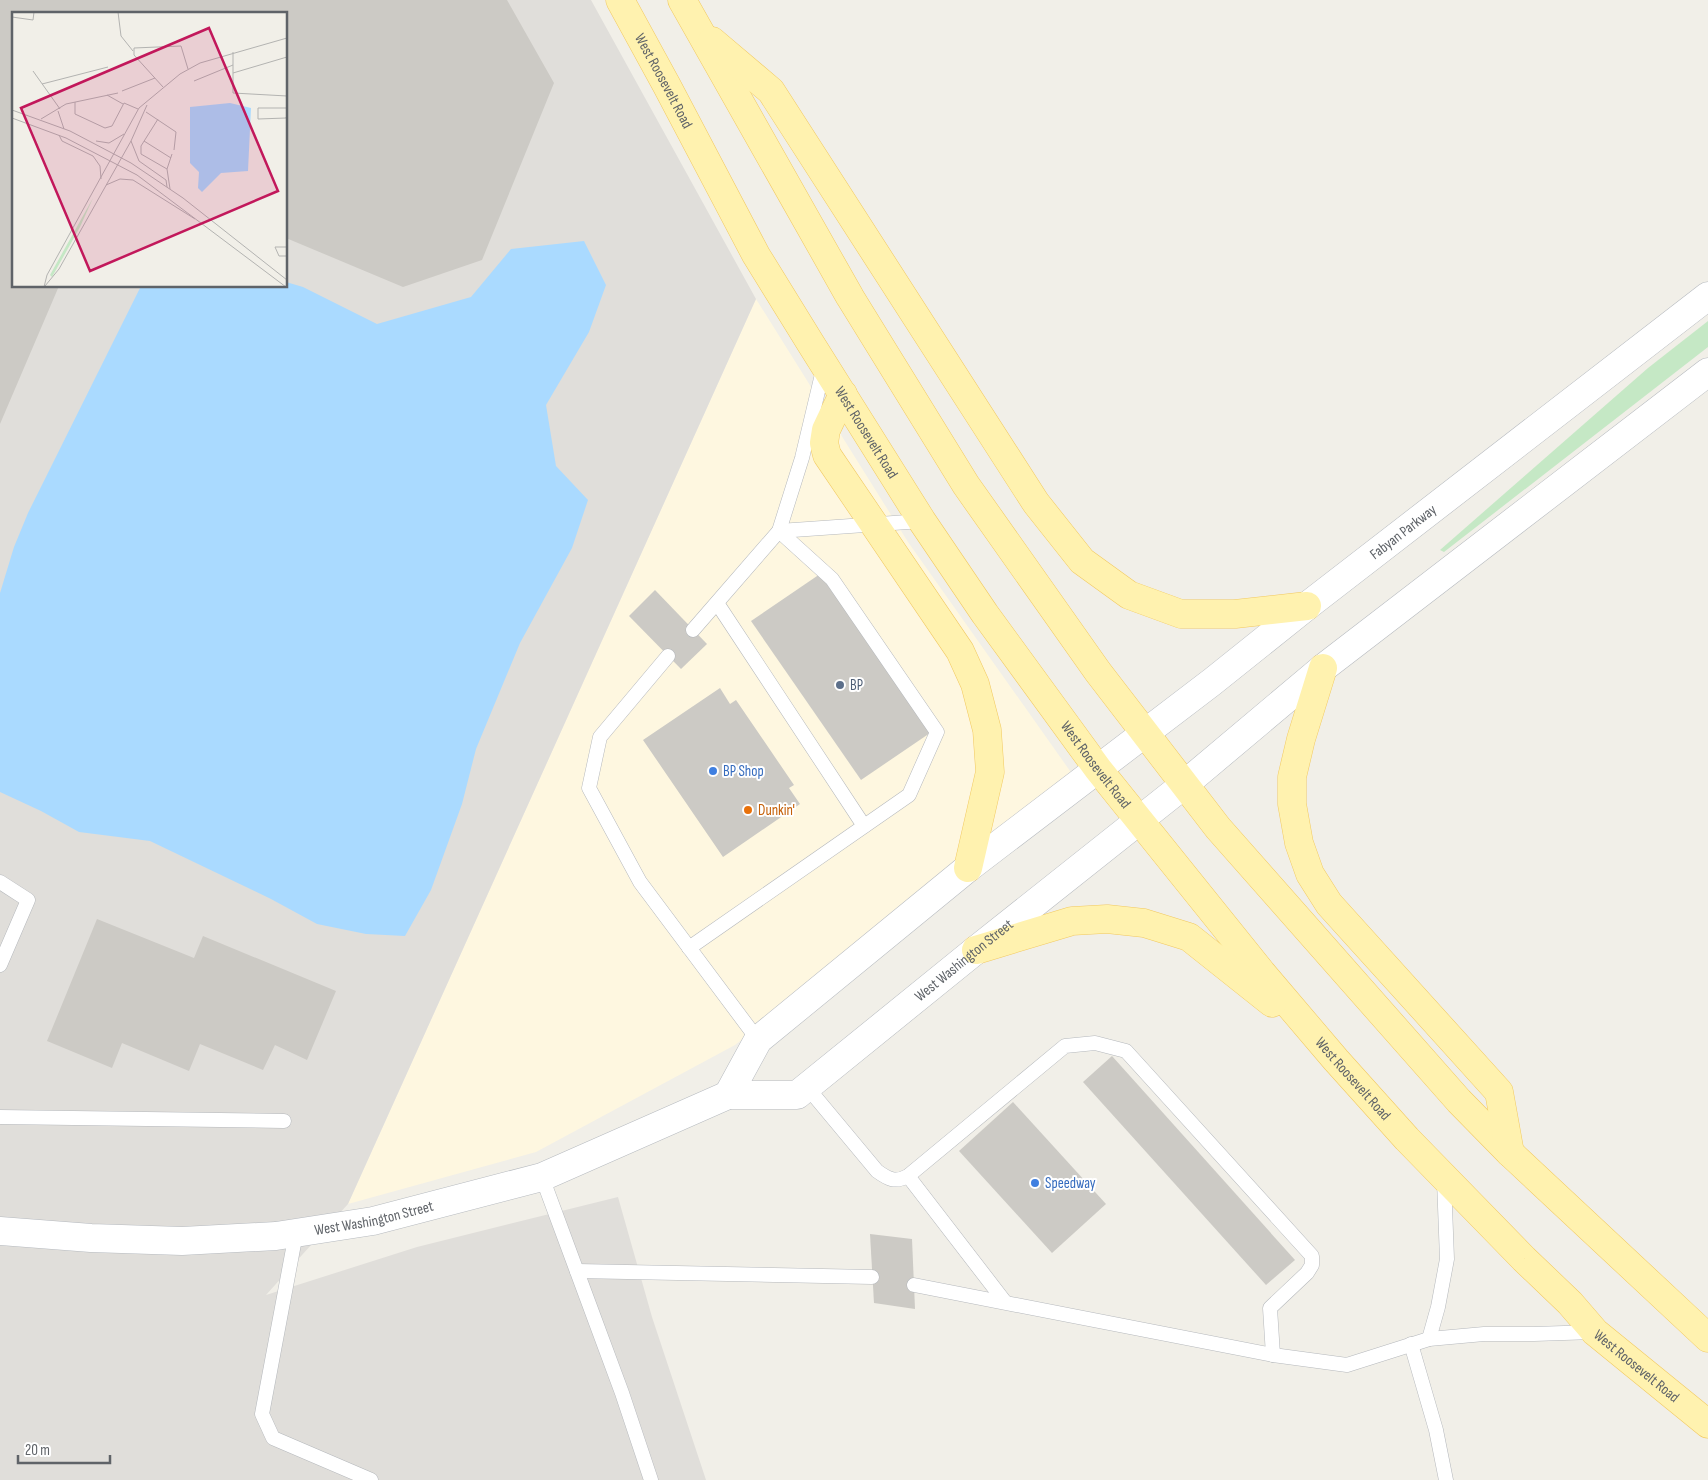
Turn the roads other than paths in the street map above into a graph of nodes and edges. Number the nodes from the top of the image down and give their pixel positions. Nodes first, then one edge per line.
1 (620, 0) edge
2 (682, 0) edge
3 (699, 30) junction
4 (1708, 296) edge
5 (824, 366) junction
6 (1708, 372) edge
7 (843, 394) junction
8 (922, 521) junction
9 (873, 524) junction
10 (779, 531) junction
11 (717, 603) junction
12 (1307, 606) junction
13 (693, 630) dead end
14 (668, 656) dead end
15 (1323, 668) junction
16 (1146, 732) junction
17 (1098, 769) junction
18 (1185, 784) junction
19 (1138, 821) junction
20 (864, 826) junction
21 (968, 868) junction
22 (0, 882) edge
23 (689, 948) junction
24 (976, 950) junction
25 (0, 965) edge
26 (1317, 1038) junction
27 (758, 1040) junction
28 (807, 1087) junction
29 (728, 1095) junction
30 (0, 1117) edge
31 (284, 1121) dead end
32 (1510, 1153) junction
33 (908, 1176) junction
34 (542, 1177) junction
35 (1444, 1177) junction
36 (0, 1231) edge
37 (296, 1233) junction
38 (577, 1271) junction
39 (872, 1277) dead end
40 (914, 1285) dead end
41 (1005, 1302) junction
42 (1595, 1332) junction
43 (1708, 1338) edge
44 (1429, 1339) junction
45 (1411, 1344) junction
46 (1274, 1355) junction
47 (1708, 1424) edge
48 (370, 1480) edge
49 (651, 1480) edge
50 (1446, 1480) edge

1 - 5 main road, West Roosevelt Road
2 - 3 main road
3 - 12 main road
3 - 16 main road
4 - 12 main road, Fabyan Parkway
5 - 7 main road, West Roosevelt Road
5 - 10 lane
6 - 15 main road
7 - 8 main road, West Roosevelt Road
7 - 9 main road
8 - 9 lane
8 - 17 main road, West Roosevelt Road
9 - 10 lane
9 - 21 main road
10 - 11 lane
10 - 20 lane
11 - 13 lane
11 - 20 lane
12 - 16 main road, Fabyan Parkway
14 - 23 lane
15 - 18 main road
15 - 32 main road
16 - 17 main road, Fabyan Parkway
16 - 18 main road
17 - 19 main road, West Roosevelt Road
17 - 21 main road
18 - 19 main road, West Washington Street
18 - 32 main road
19 - 24 main road, West Washington Street
19 - 26 main road, West Roosevelt Road
20 - 23 lane
21 - 27 main road
22 - 25 lane
23 - 27 lane
24 - 26 main road
24 - 28 main road, West Washington Street
26 - 35 main road, West Roosevelt Road
27 - 29 main road
28 - 29 main road, West Washington Street
28 - 33 lane
29 - 34 main road, West Washington Street
30 - 31 lane
32 - 43 main road
33 - 41 lane
33 - 46 lane
34 - 37 main road, West Washington Street
34 - 38 lane
35 - 42 main road, West Roosevelt Road
35 - 44 lane
36 - 37 main road, West Washington Street
37 - 48 lane
38 - 39 lane
38 - 49 lane
40 - 41 lane
41 - 46 lane
42 - 44 lane
42 - 47 main road, West Roosevelt Road
44 - 45 lane
45 - 46 lane
45 - 50 lane

